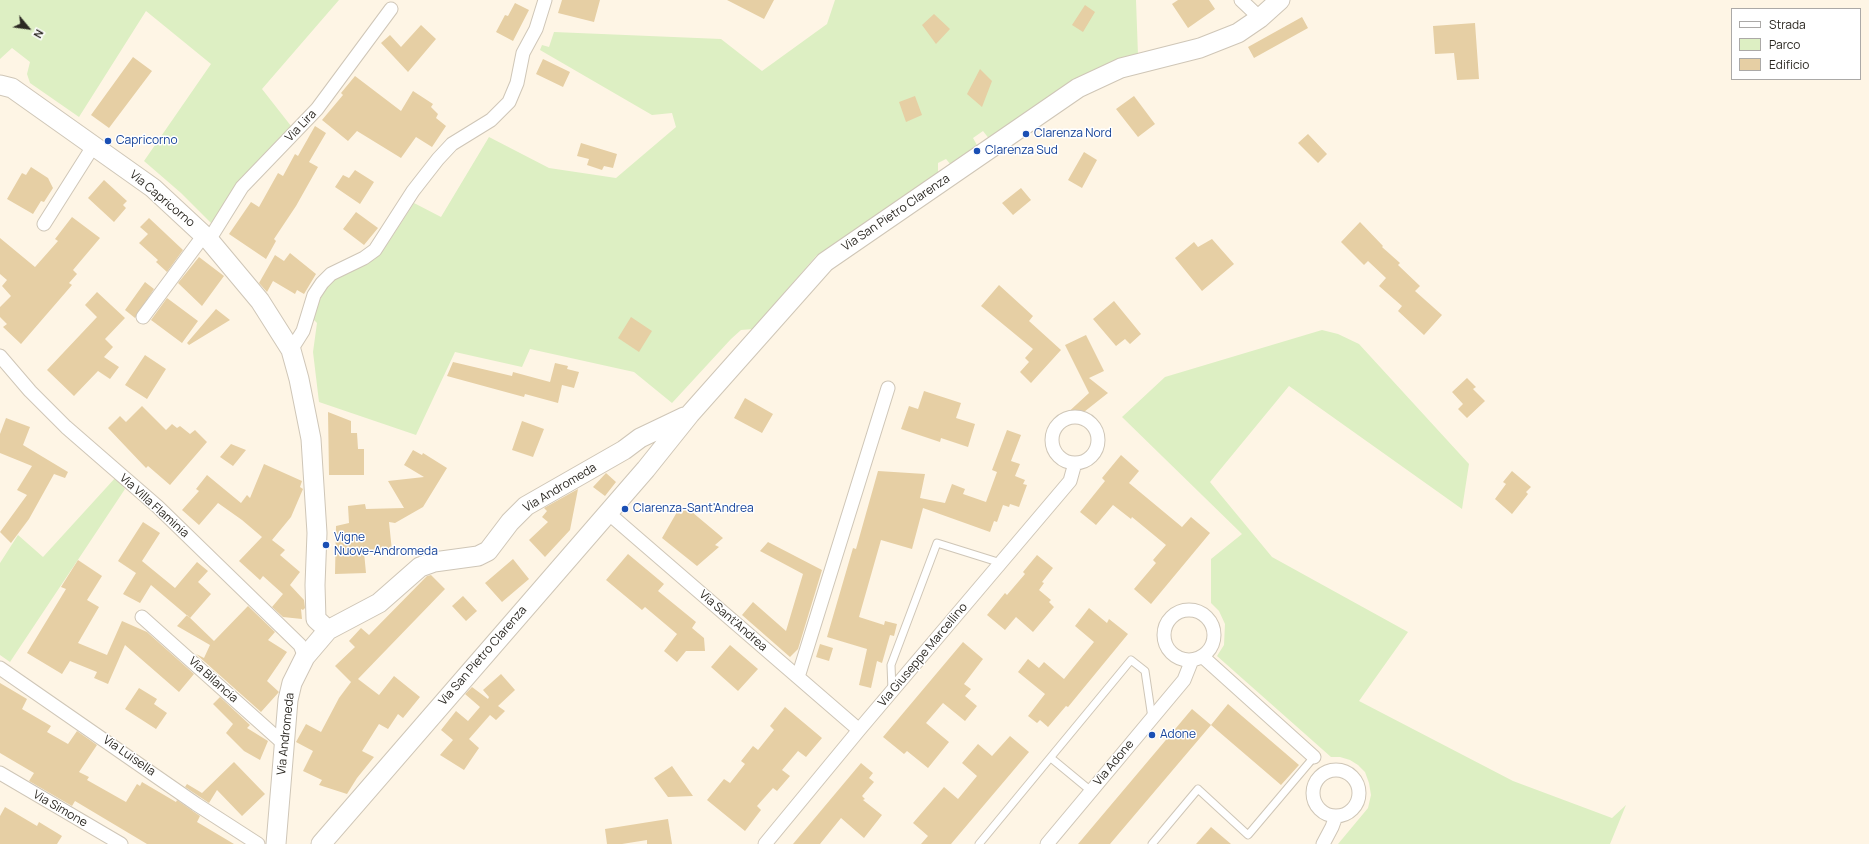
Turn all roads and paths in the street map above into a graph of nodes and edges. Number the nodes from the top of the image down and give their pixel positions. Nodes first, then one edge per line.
1 (545, 0) edge
2 (1241, 0) edge
3 (1280, 0) edge
4 (391, 9) dead end
5 (1260, 18) junction
6 (0, 84) edge
7 (94, 145) junction
8 (44, 224) dead end
9 (207, 238) junction
10 (143, 317) dead end
11 (291, 350) junction
12 (0, 356) edge
13 (888, 388) dead end
14 (690, 414) junction
15 (624, 450) junction
16 (1075, 463) dead end
17 (646, 469) junction
18 (607, 512) junction
19 (1001, 563) junction
20 (142, 617) dead end
21 (328, 630) junction
22 (305, 657) junction
23 (0, 668) edge
24 (798, 677) junction
25 (892, 691) junction
26 (1152, 719) junction
27 (859, 730) junction
28 (284, 744) junction
29 (1314, 757) joint
30 (1050, 758) junction
31 (0, 773) edge
32 (1091, 791) junction
33 (1336, 816) dead end
34 (121, 844) edge
35 (258, 844) edge
36 (276, 844) edge
37 (321, 844) edge
38 (766, 844) edge
39 (979, 844) edge
40 (1046, 844) edge
41 (1152, 844) edge
42 (1323, 844) edge

1 - 11 street
2 - 5 street
3 - 5 main road, Via San Pietro Clarenza
4 - 9 street, Via Lira
5 - 14 main road, Via San Pietro Clarenza
6 - 7 main road, Via Capricorno
7 - 8 street
7 - 9 main road, Via Capricorno
9 - 10 street, Via Lira
9 - 11 main road, Via Capricorno
11 - 21 main road, Via Capricorno
12 - 22 street, Via Villa Flaminia
13 - 24 street
14 - 15 main road, Via Andromeda
14 - 17 main road, Via San Pietro Clarenza
15 - 17 main road
15 - 21 main road, Via Andromeda
16 - 19 street, Via Giuseppe Marcellino
17 - 18 main road, Via San Pietro Clarenza
18 - 24 street, Via Sant'Andrea
18 - 37 main road, Via San Pietro Clarenza
19 - 25 street, Via Giuseppe Marcellino
19 - 25 lane
20 - 28 street, Via Bilancia
21 - 22 main road, Via Andromeda
22 - 28 main road, Via Andromeda
23 - 35 street, Via Luisella
24 - 27 street, Via Sant'Andrea
25 - 27 street, Via Giuseppe Marcellino
26 - 29 street, Via Adone
26 - 30 lane
26 - 32 street, Via Adone
27 - 38 street, Via Giuseppe Marcellino
28 - 36 main road, Via Andromeda
29 - 41 lane
30 - 32 lane
30 - 39 lane
31 - 34 street, Via Simone
32 - 40 street, Via Adone
33 - 42 street

